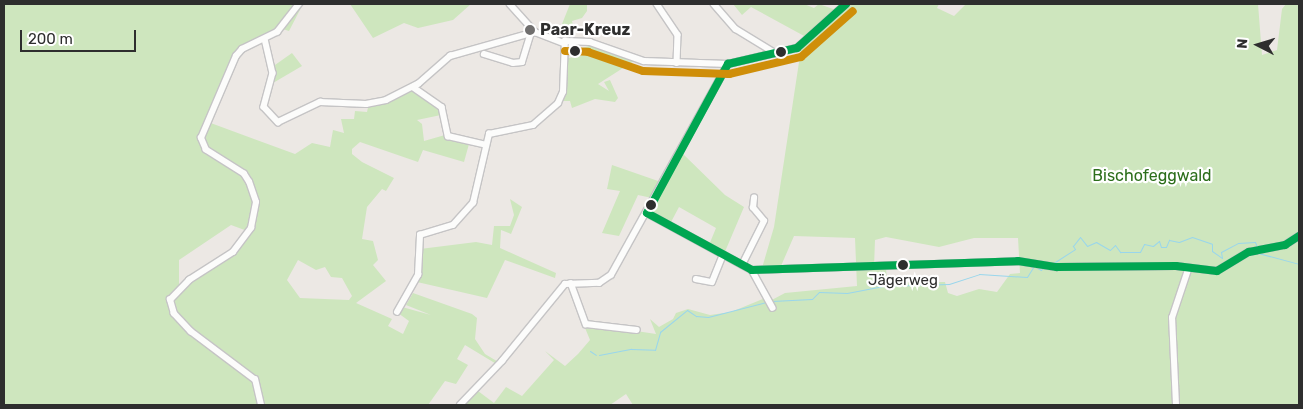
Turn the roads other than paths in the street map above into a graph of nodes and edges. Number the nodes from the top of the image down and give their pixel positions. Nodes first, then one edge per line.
1 (299, 4) edge
2 (510, 4) edge
3 (657, 4) edge
4 (714, 4) edge
5 (846, 4) edge
6 (533, 33) junction
7 (265, 39) junction
8 (564, 42) junction
9 (572, 42) junction
10 (564, 50) junction
11 (484, 54) dead end
12 (777, 54) junction
13 (677, 63) junction
14 (728, 64) junction
15 (413, 87) junction
16 (486, 144) junction
17 (754, 198) dead end
18 (646, 213) junction
19 (1299, 236) edge
20 (723, 255) junction
21 (742, 265) junction
22 (752, 270) junction
23 (1188, 270) junction
24 (696, 279) dead end
25 (571, 283) junction
26 (771, 304) dead end
27 (397, 312) dead end
28 (637, 330) dead end
29 (261, 405) edge
30 (460, 405) edge
31 (1176, 405) edge

1 - 7 street
2 - 6 street
3 - 13 street
4 - 12 street
5 - 12 street
6 - 8 street
6 - 11 street
6 - 15 street
7 - 15 street
7 - 29 street
8 - 9 street
8 - 10 street
9 - 10 street
9 - 13 street
10 - 16 street
12 - 14 street
13 - 14 street
14 - 18 street
15 - 16 street
16 - 27 street
17 - 21 street
18 - 20 street
18 - 25 street
19 - 23 street
20 - 21 street
20 - 24 street
21 - 22 street
22 - 23 street
22 - 26 street
23 - 31 street
25 - 28 street
25 - 30 street

